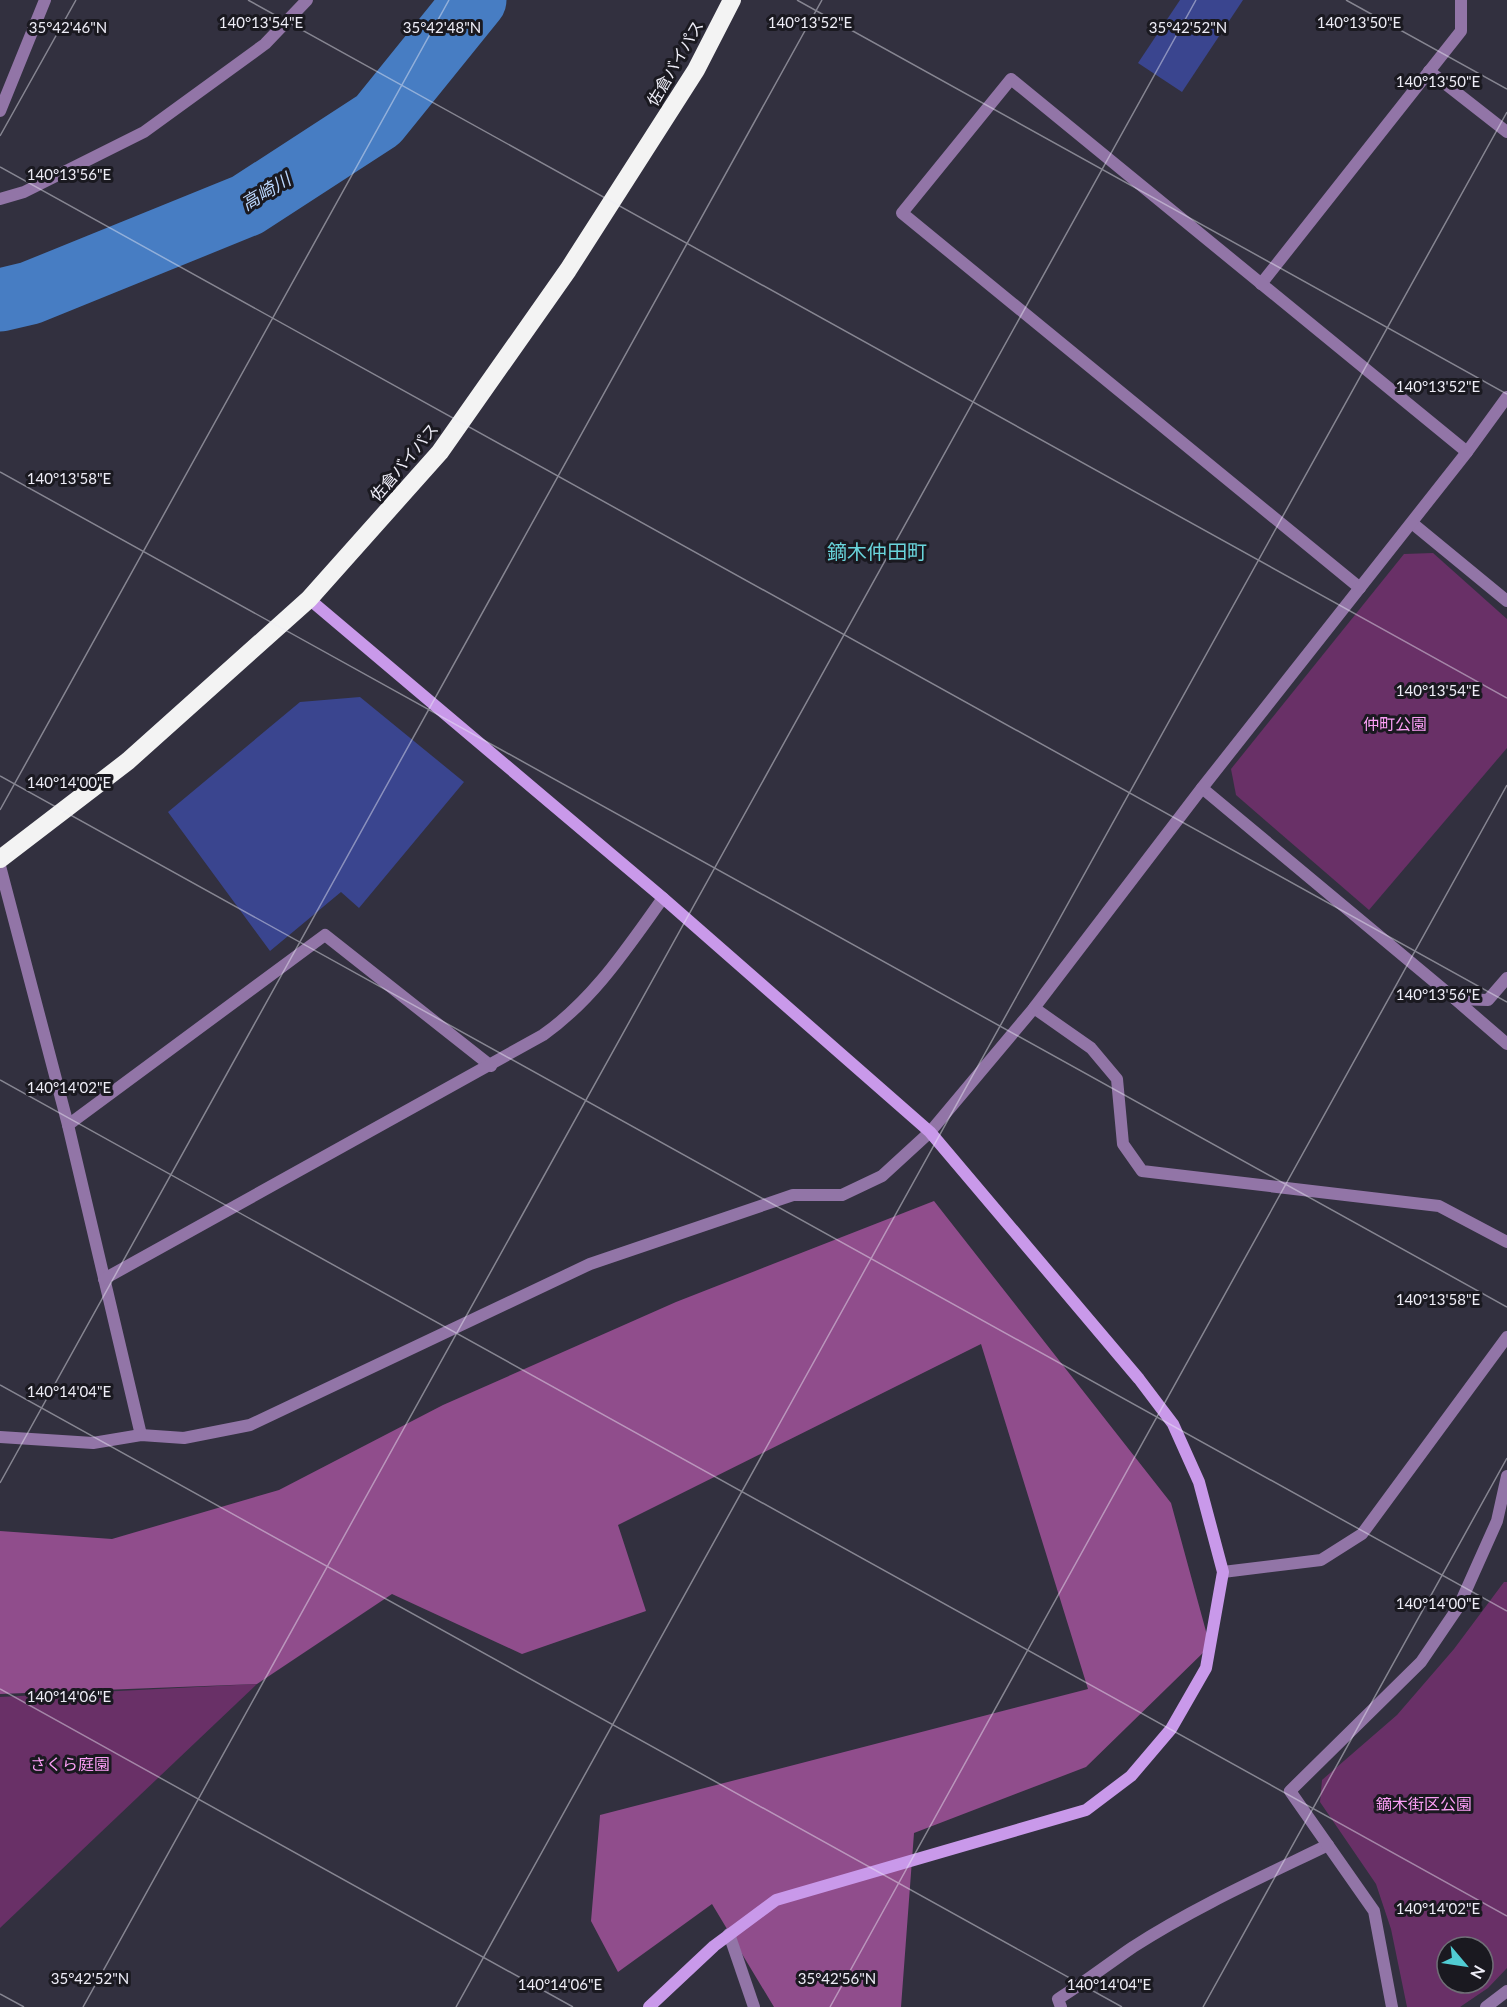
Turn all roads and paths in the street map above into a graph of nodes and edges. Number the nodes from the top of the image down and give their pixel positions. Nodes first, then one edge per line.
1 (45, 0) edge
2 (307, 0) edge
3 (732, 0) edge
4 (1461, 0) edge
5 (1429, 71) junction
6 (0, 111) edge
7 (1507, 132) edge
8 (0, 200) edge
9 (1261, 284) junction
10 (1507, 397) edge
11 (1467, 452) junction
12 (1412, 522) junction
13 (1360, 588) junction
14 (309, 599) junction
15 (1507, 601) edge
16 (1202, 788) junction
17 (0, 858) edge
18 (0, 866) edge
19 (663, 898) junction
20 (1507, 978) edge
21 (1455, 999) junction
22 (1034, 1008) junction
23 (1507, 1044) edge
24 (491, 1066) junction
25 (68, 1125) junction
26 (930, 1132) junction
27 (1507, 1242) edge
28 (104, 1279) junction
29 (1507, 1337) edge
30 (141, 1435) junction
31 (0, 1437) edge
32 (1507, 1476) edge
33 (1223, 1572) junction
34 (1328, 1845) junction
35 (729, 1934) junction
36 (1507, 1991) edge
37 (649, 2007) edge
38 (754, 2007) edge
39 (1061, 2007) edge
40 (1392, 2007) edge
41 (1486, 2007) edge

1 - 6 street
2 - 8 street
3 - 14 highway, 佐倉バイパス
4 - 5 street
5 - 7 street
5 - 9 street
9 - 11 street
9 - 13 street
10 - 11 street
11 - 12 street
12 - 13 street
12 - 15 street
13 - 16 street
14 - 17 highway, 佐倉バイパス
14 - 19 street
16 - 21 street
16 - 22 street
18 - 25 street
19 - 24 street
19 - 26 street
20 - 21 street
21 - 23 street
22 - 26 street
22 - 27 street
24 - 25 street
24 - 28 street
25 - 28 street
26 - 30 street
26 - 33 street
28 - 30 street
29 - 33 street
30 - 31 street
32 - 34 street
33 - 35 street
34 - 39 street
34 - 40 street
35 - 37 street
35 - 38 street
36 - 41 street

